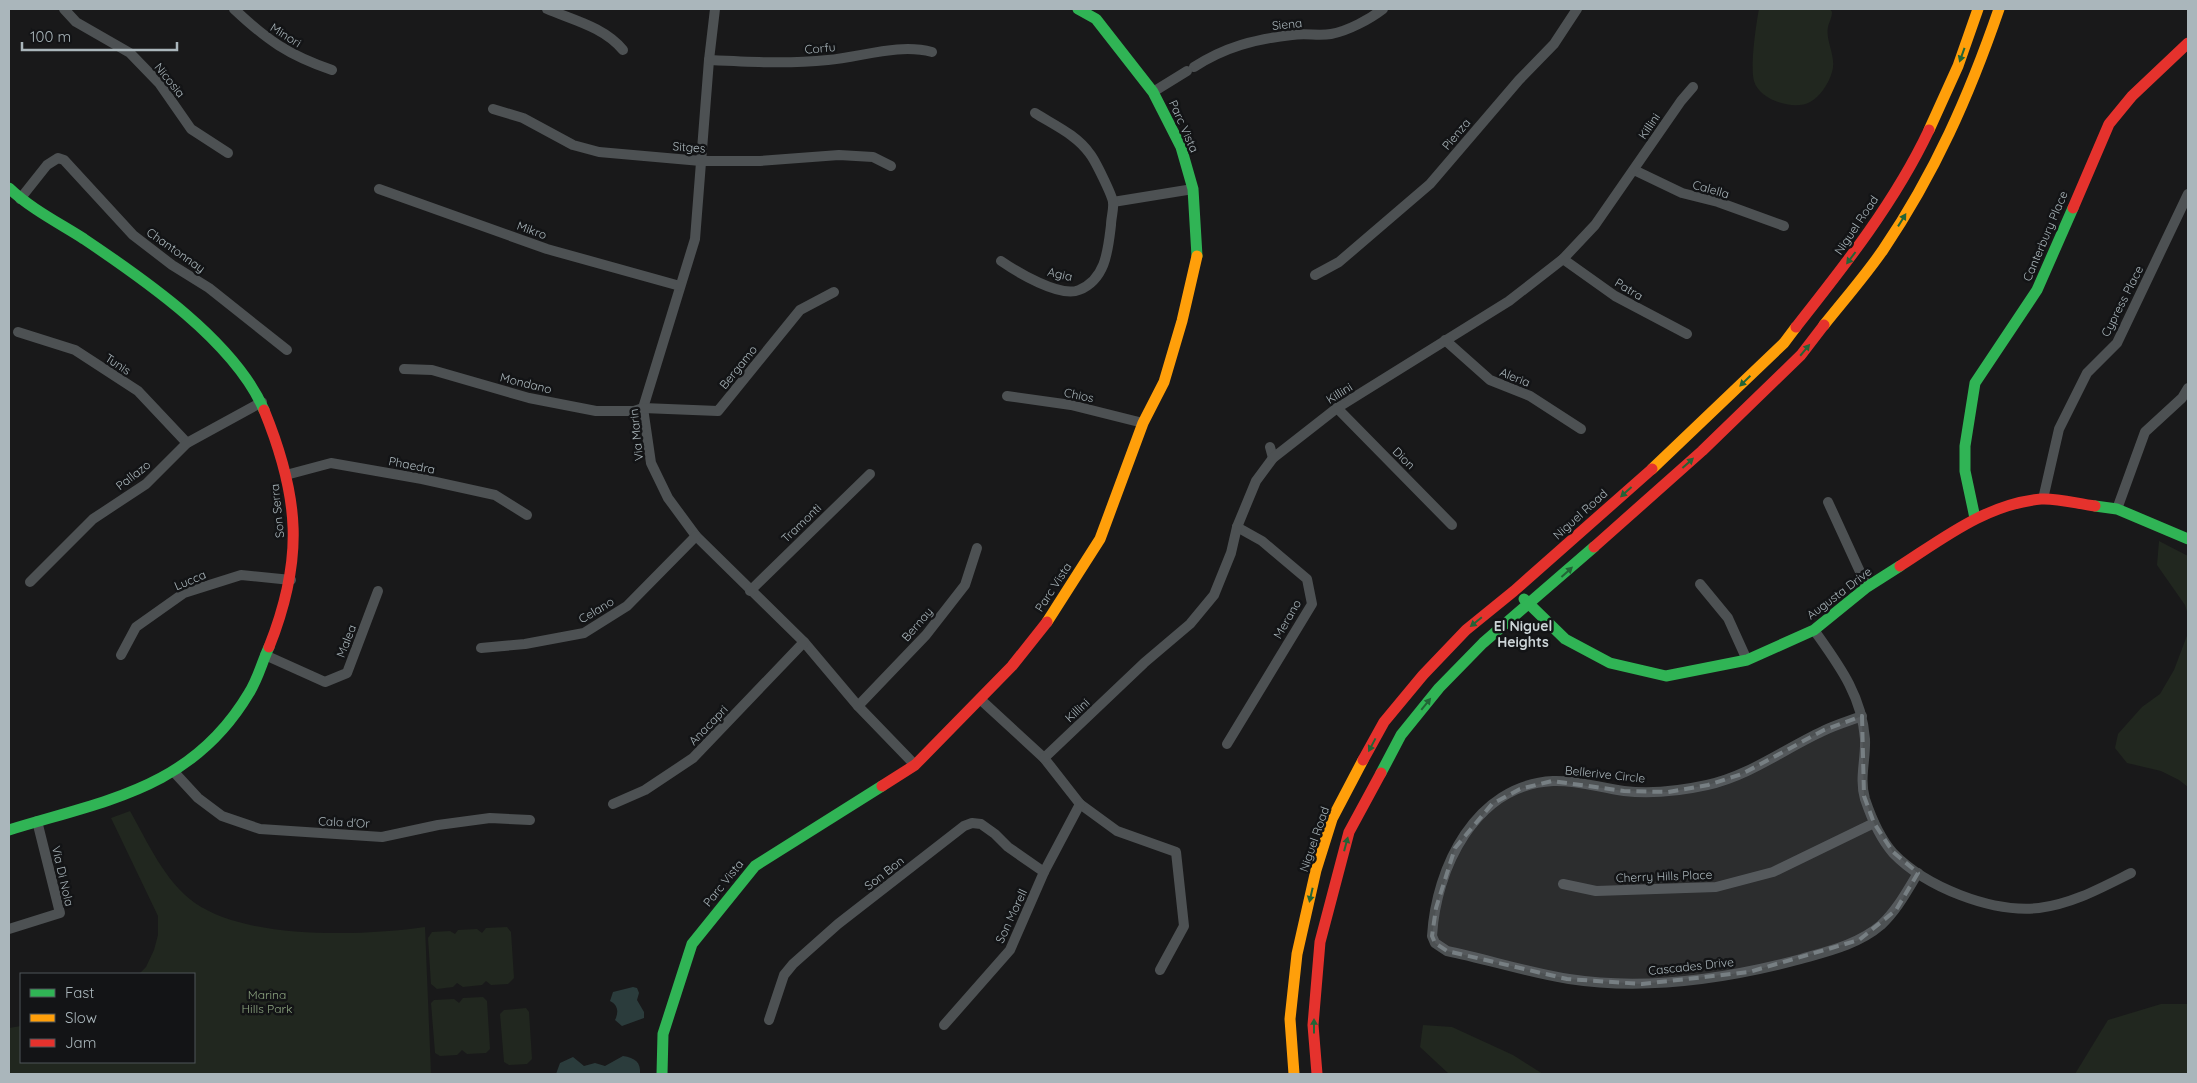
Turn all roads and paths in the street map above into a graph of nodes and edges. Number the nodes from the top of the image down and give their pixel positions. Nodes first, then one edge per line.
1 (64, 9) edge
2 (234, 9) edge
3 (547, 9) edge
4 (715, 9) edge
5 (1078, 9) edge
6 (1383, 9) edge
7 (1577, 9) edge
8 (1978, 9) edge
9 (1999, 9) edge
10 (2188, 43) edge
11 (623, 50) dead end
12 (932, 52) dead end
13 (708, 60) junction
14 (332, 70) dead end
15 (1694, 87) dead end
16 (1153, 92) junction
17 (493, 109) dead end
18 (1035, 113) dead end
19 (228, 152) dead end
20 (701, 161) junction
21 (891, 166) dead end
22 (1634, 170) junction
23 (9, 188) edge
24 (379, 189) dead end
25 (1193, 189) junction
26 (2188, 194) edge
27 (20, 199) junction
28 (1113, 202) junction
29 (1784, 226) dead end
30 (1563, 259) junction
31 (1001, 261) dead end
32 (1314, 275) dead end
33 (680, 286) junction
34 (834, 292) dead end
35 (18, 332) dead end
36 (1687, 334) dead end
37 (1445, 340) junction
38 (287, 350) dead end
39 (404, 369) dead end
40 (2188, 388) edge
41 (1007, 396) dead end
42 (262, 402) junction
43 (643, 408) junction
44 (1337, 408) junction
45 (1143, 423) junction
46 (1582, 429) dead end
47 (187, 443) junction
48 (1270, 447) dead end
49 (1273, 458) junction
50 (870, 474) dead end
51 (286, 475) junction
52 (2043, 498) junction
53 (1828, 502) dead end
54 (2117, 509) junction
55 (527, 516) dead end
56 (1975, 518) junction
57 (1452, 525) dead end
58 (1237, 527) junction
59 (696, 536) junction
60 (2188, 538) edge
61 (977, 548) dead end
62 (291, 580) junction
63 (30, 582) dead end
64 (1700, 584) dead end
65 (1867, 587) junction
66 (378, 591) dead end
67 (750, 591) junction
68 (1514, 591) junction
69 (1531, 604) junction
70 (1814, 630) junction
71 (804, 642) junction
72 (481, 648) dead end
73 (121, 655) dead end
74 (265, 655) junction
75 (1747, 660) junction
76 (981, 700) junction
77 (858, 706) junction
78 (1862, 716) junction
79 (1227, 744) dead end
80 (1044, 758) junction
81 (915, 766) junction
82 (174, 772) junction
83 (613, 804) dead end
84 (1080, 804) junction
85 (530, 820) dead end
86 (37, 821) junction
87 (1874, 823) junction
88 (9, 830) edge
89 (1044, 872) junction
90 (1918, 873) junction
91 (2131, 873) dead end
92 (1562, 884) dead end
93 (9, 929) edge
94 (1435, 943) joint
95 (1160, 970) dead end
96 (768, 1020) dead end
97 (944, 1024) dead end
98 (662, 1074) edge
99 (1294, 1074) edge
100 (1317, 1074) edge

1 - 19 street, Nicosia
2 - 14 street, Minori
3 - 11 street
4 - 13 street, Via Marin
5 - 16 street, Parc Vista
6 - 16 street, Siena
7 - 32 street, Pienza
8 -> 68 street, Niguel Road
69 -> 9 street
10 - 56 street, Canterbury Place
12 - 13 street, Corfu
13 - 20 street, Via Marin
15 - 22 street, Killini
16 - 25 street, Parc Vista
17 - 20 street, Sitges
18 - 28 street
20 - 21 street, Sitges
20 - 33 street, Via Marin
22 - 29 street, Calella
22 - 30 street, Killini
23 - 27 street, Son Serra
24 - 33 street, Mikro
25 - 28 street
25 - 45 street, Parc Vista
26 - 52 street, Cypress Place
27 - 38 street, Chantonnay
27 - 42 street, Son Serra
28 - 31 street, Agia
30 - 36 street, Patra
30 - 37 street, Killini
33 - 43 street, Via Marin
34 - 43 street, Bergamo
35 - 47 street, Tunis
37 - 44 street, Killini
37 - 46 street, Aleria
39 - 43 street, Mondano
40 - 54 street
41 - 45 street, Chios
42 - 47 street, Pallazo
42 - 51 street, Son Serra
43 - 59 street, Via Marin
44 - 49 street, Killini
44 - 57 street, Dion
45 - 76 street, Parc Vista
47 - 63 street, Pallazo
48 - 49 street
49 - 58 street, Killini
50 - 67 street, Tramonti
51 - 55 street, Phaedra
51 - 62 street, Son Serra
52 - 54 street, Augusta Drive
52 - 56 street, Augusta Drive
53 - 65 street
54 - 60 street, Augusta Drive
56 - 65 street, Augusta Drive
58 - 79 street, Merano
58 - 80 street, Killini
59 - 67 street, Via Marin
59 - 72 street, Celano
61 - 77 street, Bernay
62 - 73 street, Lucca
62 - 74 street, Son Serra
64 - 75 street
65 - 70 street, Augusta Drive
66 - 74 street, Malea
67 - 71 street, Via Marin
68 - 69 street, Augusta Drive
68 -> 99 street, Niguel Road
69 - 75 street, Augusta Drive
100 -> 69 street
70 - 75 street, Augusta Drive
70 - 78 street
71 - 77 street, Via Marin
71 - 83 street, Anacapri
74 - 82 street, Son Serra
76 - 80 street
76 - 81 street, Parc Vista
77 - 81 street, Via Marin
78 - 87 street
78 - 94 street, Bellerive Circle
80 - 84 street
81 - 98 street, Parc Vista
82 - 85 street, Cala d'Or
82 - 86 street, Son Serra
84 - 89 street, Son Morell
84 - 95 street
86 - 88 street, Son Serra
86 - 93 street, Via Di Nola
87 - 90 street
87 - 92 street, Cherry Hills Place
89 - 96 street, Son Bon
89 - 97 street, Son Morell
90 - 91 street
90 - 94 street, Cascades Drive

